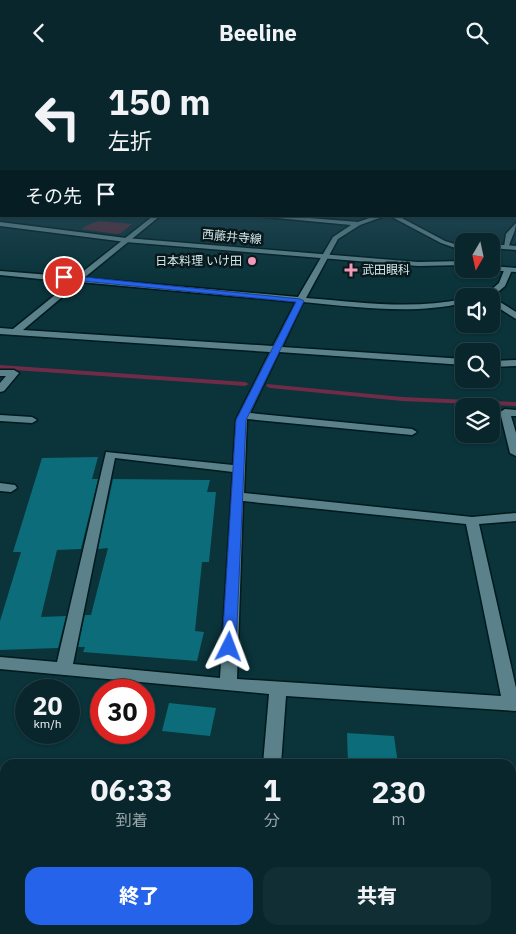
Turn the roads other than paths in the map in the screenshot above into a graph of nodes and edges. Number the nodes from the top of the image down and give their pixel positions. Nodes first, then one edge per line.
1 (156, 217) edge
2 (273, 217) edge
3 (379, 217) edge
4 (395, 217) edge
5 (358, 223) junction
6 (0, 224) edge
7 (516, 225) edge
8 (126, 240) junction
9 (455, 246) edge
10 (500, 247) edge
11 (506, 247) junction
12 (516, 248) edge
13 (325, 256) junction
14 (455, 263) edge
15 (512, 270) edge
16 (0, 273) edge
17 (81, 279) junction
18 (497, 288) edge
19 (300, 301) junction
20 (455, 303) edge
21 (500, 305) edge
22 (516, 316) edge
23 (0, 331) edge
24 (15, 332) junction
25 (274, 351) junction
26 (455, 361) edge
27 (516, 363) edge
28 (500, 364) edge
29 (0, 373) edge
30 (0, 389) edge
31 (516, 413) edge
32 (243, 415) junction
33 (0, 418) edge
34 (32, 420) dead end
35 (412, 432) dead end
36 (516, 453) edge
37 (238, 469) junction
38 (236, 496) junction
39 (516, 517) edge
40 (472, 521) junction
41 (0, 663) edge
42 (64, 669) junction
43 (228, 685) junction
44 (278, 688) junction
45 (513, 704) edge
46 (272, 759) edge

1 - 8 street
2 - 5 street
3 - 5 street
4 - 9 street
5 - 13 street
6 - 8 street, 西藤井寺線
7 - 11 street
8 - 13 street, 西藤井寺線
8 - 17 street
10 - 11 street
11 - 12 street
13 - 14 street, 西藤井寺線
13 - 19 street
15 - 18 street
16 - 17 street
17 - 19 street
17 - 24 street
19 - 20 street
19 - 25 street
21 - 22 street
23 - 24 street
24 - 25 street
25 - 26 street
25 - 32 street
27 - 28 street
29 - 30 street
31 - 36 street
32 - 35 street
32 - 37 street
33 - 34 street
37 - 38 street
37 - 42 street
38 - 40 street
38 - 43 street
39 - 40 street
40 - 45 street
41 - 42 street
42 - 43 street
43 - 44 street
44 - 45 street
44 - 46 street

